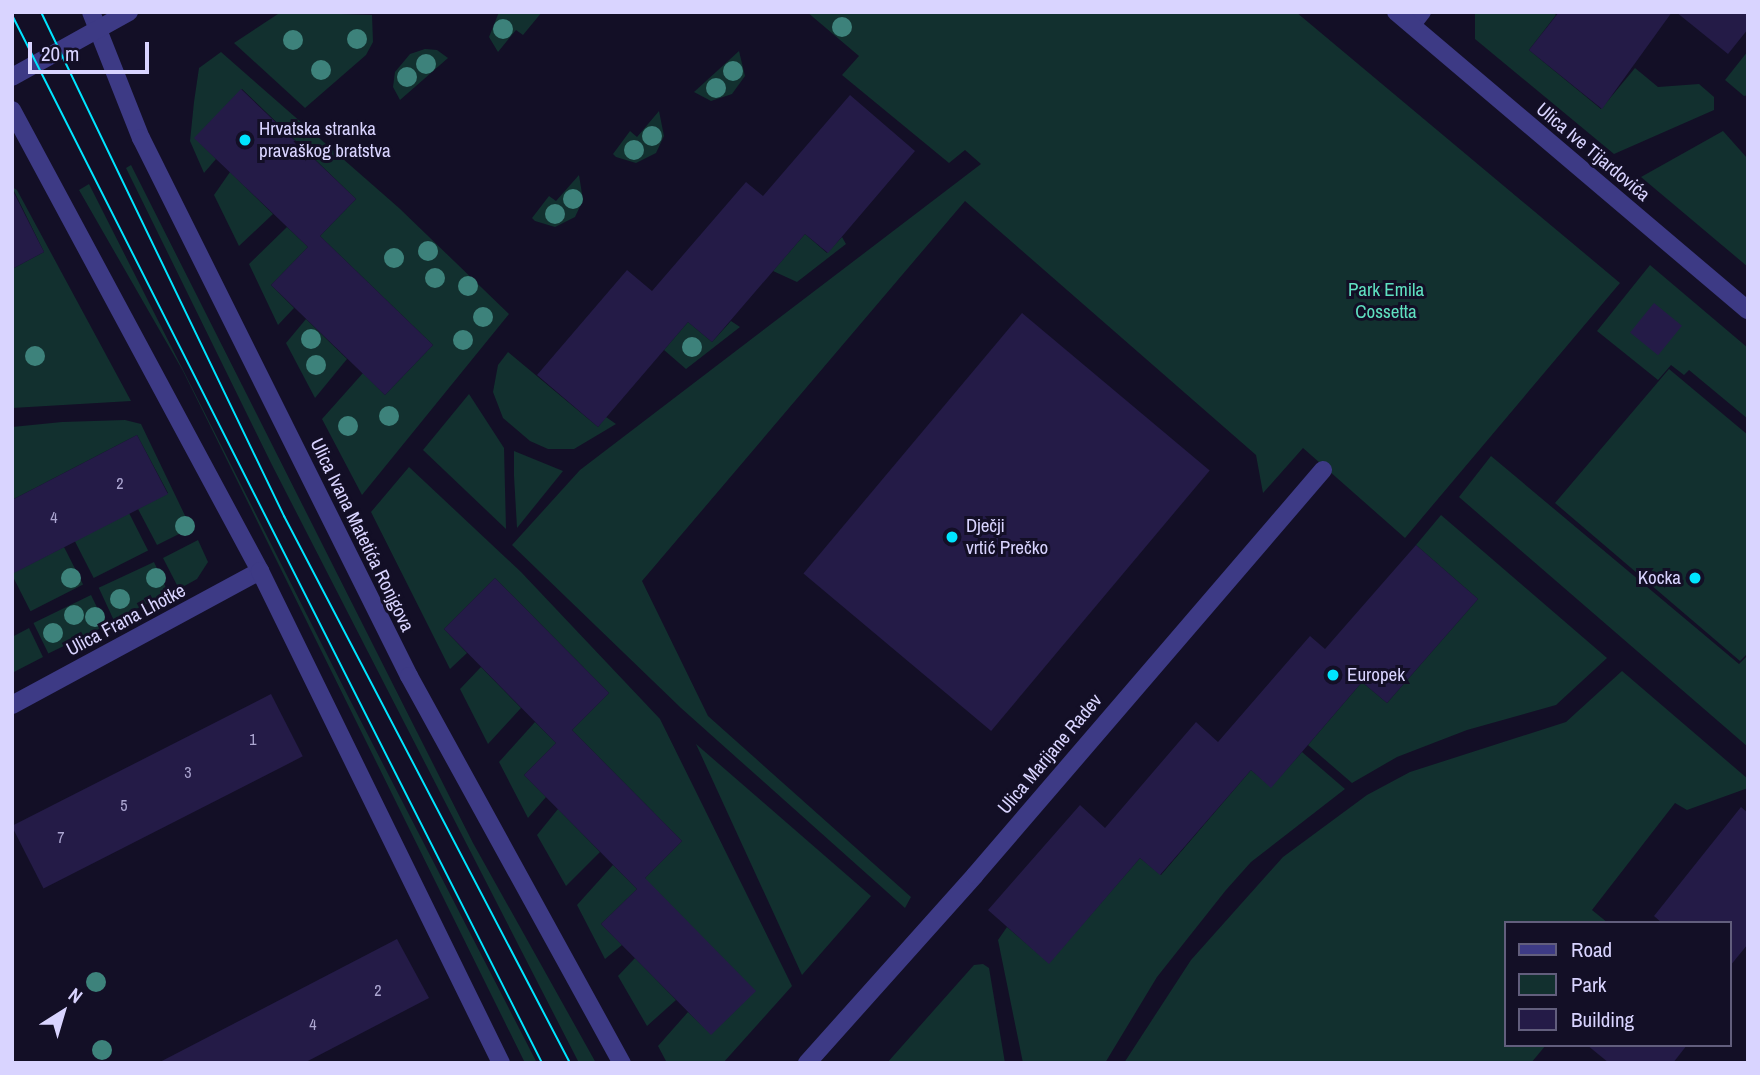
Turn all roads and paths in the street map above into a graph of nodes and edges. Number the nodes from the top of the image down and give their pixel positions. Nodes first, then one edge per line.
1 (91, 12) edge
2 (129, 12) edge
3 (1396, 12) edge
4 (1417, 19) edge
5 (99, 30) junction
6 (12, 77) edge
7 (12, 110) edge
8 (1748, 310) edge
9 (1323, 470) dead end
10 (260, 571) junction
11 (12, 705) edge
12 (501, 1063) edge
13 (622, 1063) edge
14 (807, 1063) edge

1 - 5 street, Ulica Ivana Matetića Ronjgova
2 - 5 street
3 - 4 street, Ulica Ive Tijardovića
4 - 8 street, Ulica Ive Tijardovića
5 - 6 street
5 - 13 street, Ulica Ivana Matetića Ronjgova
7 - 10 street
9 - 14 street, Ulica Marijane Radev
10 - 11 street, Ulica Frana Lhotke
10 - 12 street

